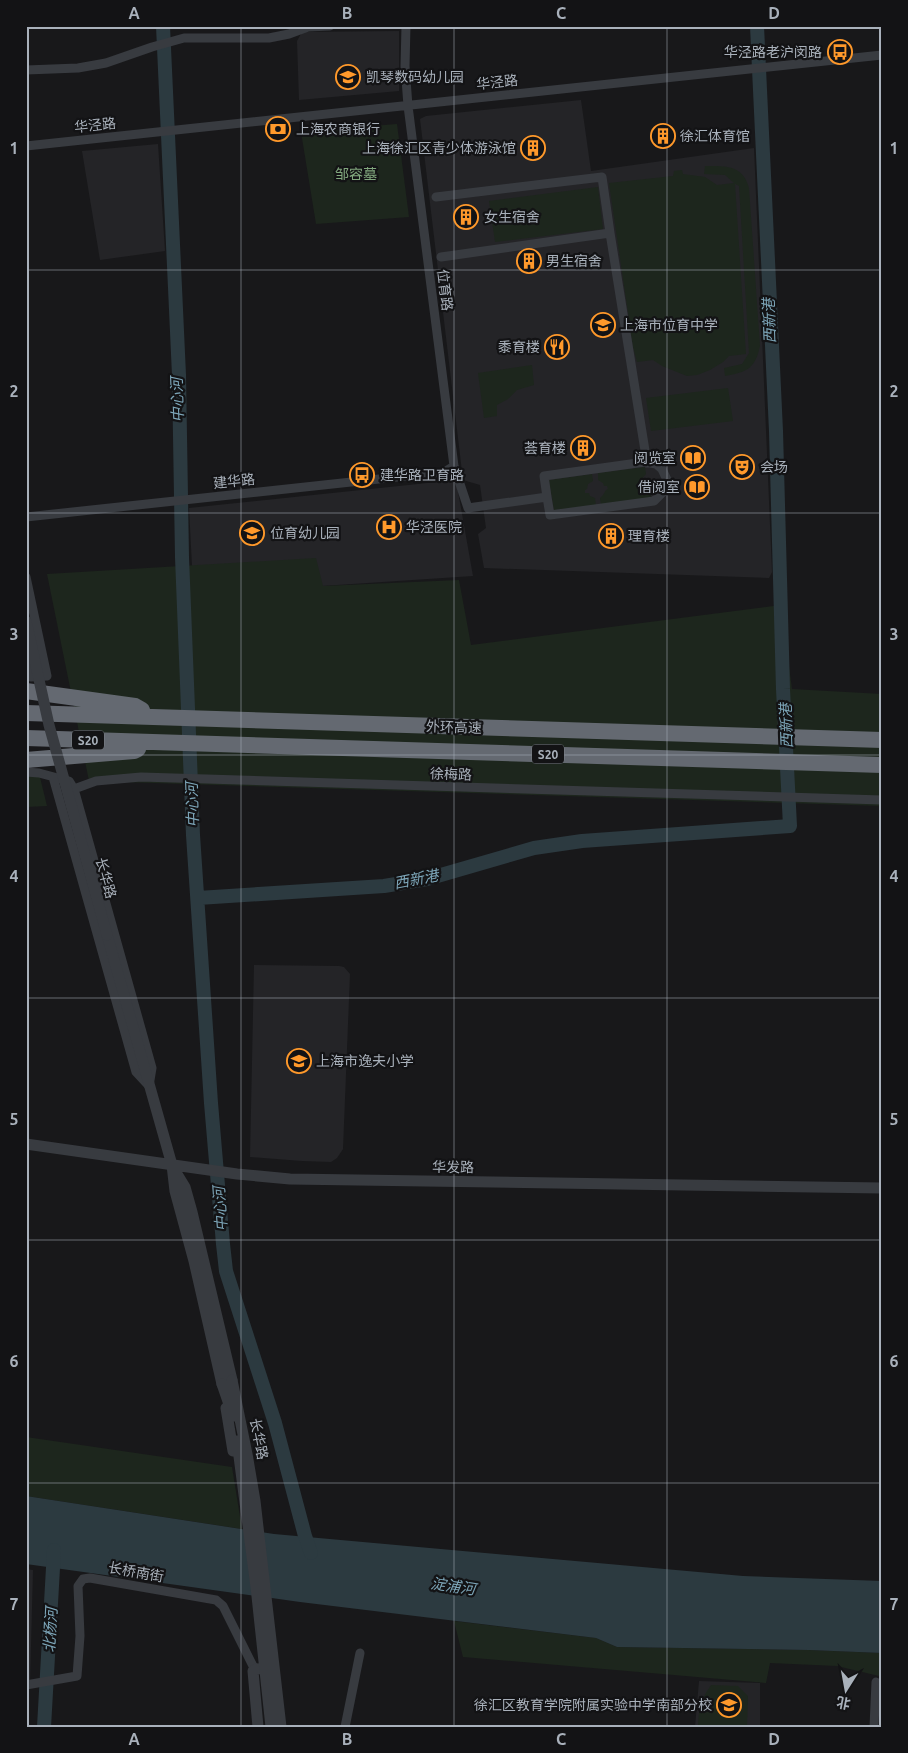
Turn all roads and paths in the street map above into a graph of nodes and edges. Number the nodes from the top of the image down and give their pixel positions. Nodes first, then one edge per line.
1 (330, 26) edge
2 (406, 26) edge
3 (882, 55) edge
4 (26, 70) edge
5 (408, 106) junction
6 (26, 146) edge
7 (436, 197) dead end
8 (610, 233) junction
9 (441, 257) dead end
10 (647, 463) junction
11 (454, 466) junction
12 (547, 497) junction
13 (26, 517) edge
14 (26, 576) edge
15 (26, 621) edge
16 (26, 656) edge
17 (26, 691) edge
18 (26, 713) edge
19 (152, 717) junction
20 (26, 738) edge
21 (882, 740) edge
22 (150, 742) junction
23 (26, 760) edge
24 (882, 765) edge
25 (26, 772) edge
26 (53, 777) junction
27 (74, 789) junction
28 (882, 800) edge
29 (150, 1086) junction
30 (26, 1144) edge
31 (172, 1165) junction
32 (882, 1188) edge
33 (227, 1382) junction
34 (360, 1653) dead end
35 (256, 1669) junction
36 (876, 1682) dead end
37 (31, 1684) edge
38 (258, 1727) edge
39 (265, 1727) edge
40 (271, 1727) edge
41 (281, 1727) edge
42 (286, 1727) edge
43 (345, 1727) edge
44 (874, 1727) edge

1 - 4 street
2 - 5 street, 位育路
3 - 5 street, 华泾路
5 - 6 street, 华泾路
5 - 11 street, 位育路
7 - 8 street
8 - 9 street
8 - 10 street
10 - 12 street
10 - 12 street
11 - 12 street, 位育路
11 - 13 street, 建华路
14 - 16 street
15 - 29 street, 长华路, bridge
17 - 19 highway
18 - 19 highway, 外环高速 / S20
19 - 21 highway, 外环高速 / S20
20 - 22 highway, 外环高速 / S20
22 - 23 highway
22 - 24 highway, 外环高速 / S20
25 - 26 street
26 - 27 street
26 - 29 street, 长华路
27 - 28 street, 徐梅路
27 - 29 street, 长华路
29 - 31 street, 长华路
30 - 31 street, 华发路
31 - 32 street, 华发路
31 - 33 street, 长华路
33 - 39 street, 长华路, bridge
33 - 40 street, 长华路, bridge
33 - 41 street, 长华路, bridge
34 - 43 street
35 - 37 street, 长桥南街
35 - 38 street
35 - 42 street
36 - 44 street

